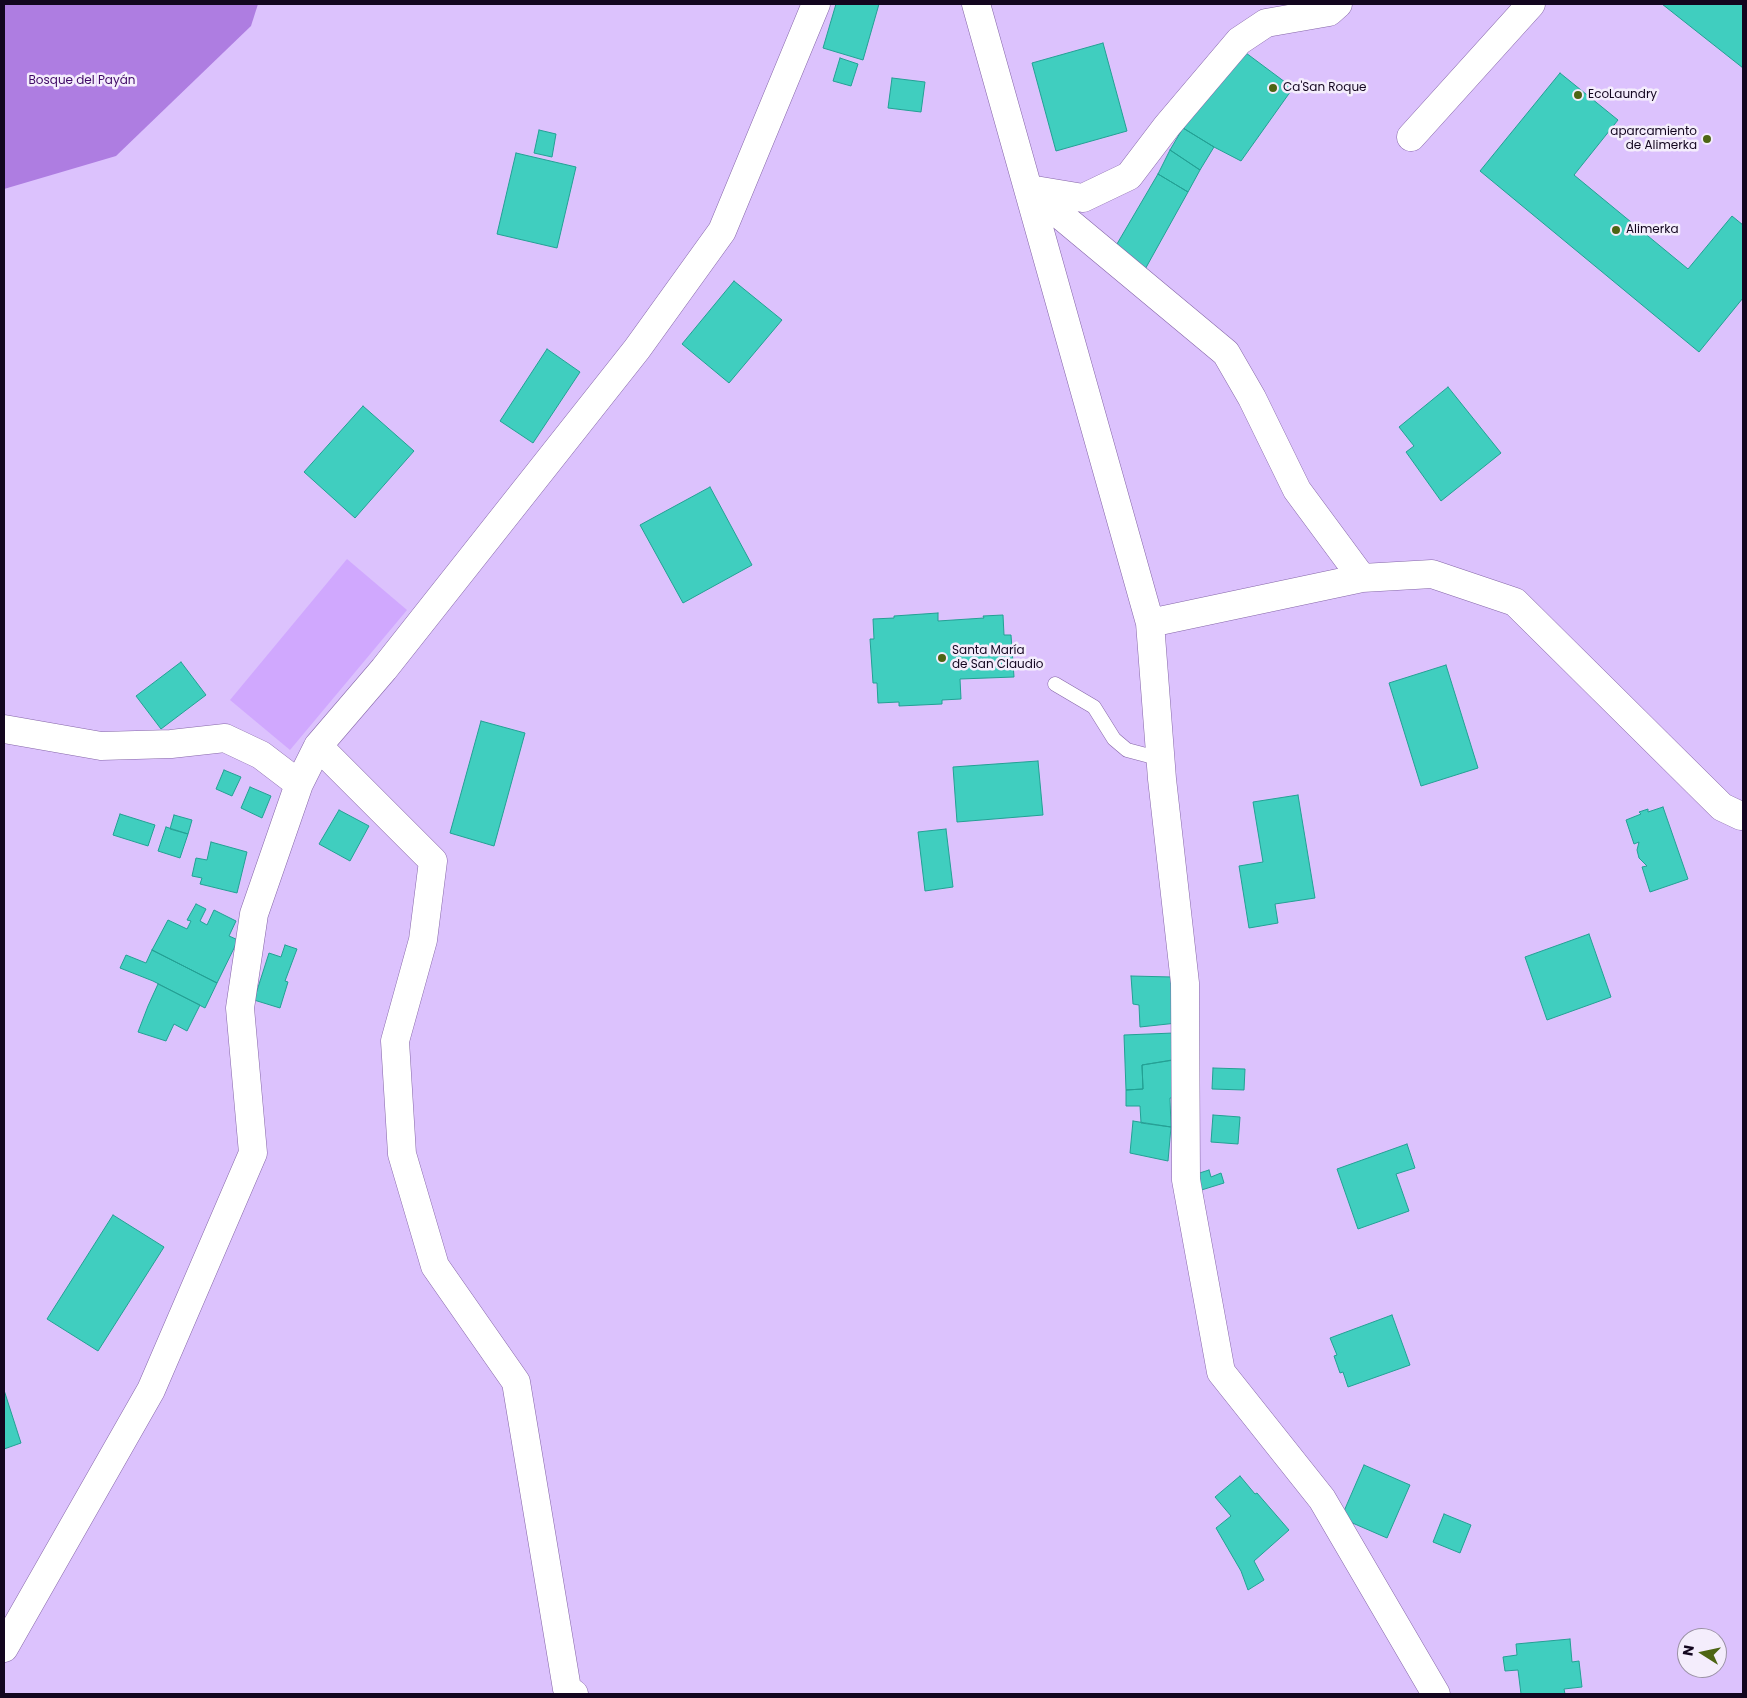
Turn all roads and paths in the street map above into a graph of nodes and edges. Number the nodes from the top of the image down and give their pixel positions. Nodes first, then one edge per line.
1 (816, 4) edge
2 (976, 4) edge
3 (1338, 4) edge
4 (1530, 4) edge
5 (1411, 137) dead end
6 (1029, 189) junction
7 (1362, 578) junction
8 (1150, 623) junction
9 (1055, 684) dead end
10 (4, 729) edge
11 (318, 746) junction
12 (1161, 759) junction
13 (299, 784) junction
14 (1743, 815) edge
15 (4, 1648) edge
16 (569, 1693) edge
17 (1436, 1694) edge

1 - 11 street
2 - 6 street
3 - 6 street
4 - 5 street
6 - 7 street
6 - 8 street
7 - 8 street
7 - 14 street
8 - 12 street
9 - 12 lane
10 - 13 street
11 - 13 street
11 - 16 street
12 - 17 street
13 - 15 street

